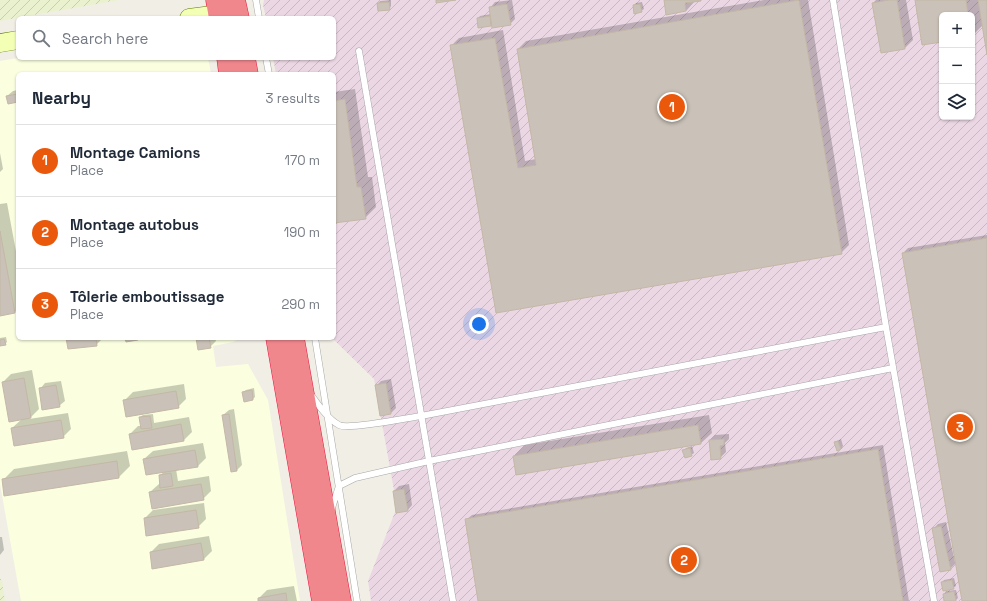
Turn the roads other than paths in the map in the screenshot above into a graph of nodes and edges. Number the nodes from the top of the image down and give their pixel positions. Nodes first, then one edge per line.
1 (256, 0) edge
2 (833, 0) edge
3 (226, 10) edge
4 (198, 16) edge
5 (259, 16) edge
6 (16, 40) edge
7 (0, 43) edge
8 (359, 51) dead end
9 (228, 60) edge
10 (244, 60) edge
11 (266, 60) edge
12 (230, 72) edge
13 (247, 72) edge
14 (269, 72) edge
15 (886, 327) junction
16 (277, 340) edge
17 (293, 340) edge
18 (315, 340) edge
19 (893, 368) junction
20 (301, 382) junction
21 (328, 416) junction
22 (421, 416) junction
23 (429, 461) junction
24 (339, 486) junction
25 (327, 528) junction
26 (323, 601) edge
27 (340, 601) edge
28 (358, 601) edge
29 (453, 601) edge
30 (934, 601) edge

1 - 5 lane
2 - 15 lane
3 - 4 street
6 - 7 street
8 - 22 lane
9 - 12 highway
10 - 13 highway
11 - 14 lane
15 - 19 lane
15 - 22 lane
16 - 26 highway
17 - 20 highway
18 - 21 lane
19 - 23 lane
19 - 30 lane
20 - 21 lane
20 - 25 highway
21 - 22 lane
21 - 24 lane
22 - 23 lane
23 - 24 lane
23 - 29 lane
24 - 25 lane
24 - 28 lane
25 - 27 highway

